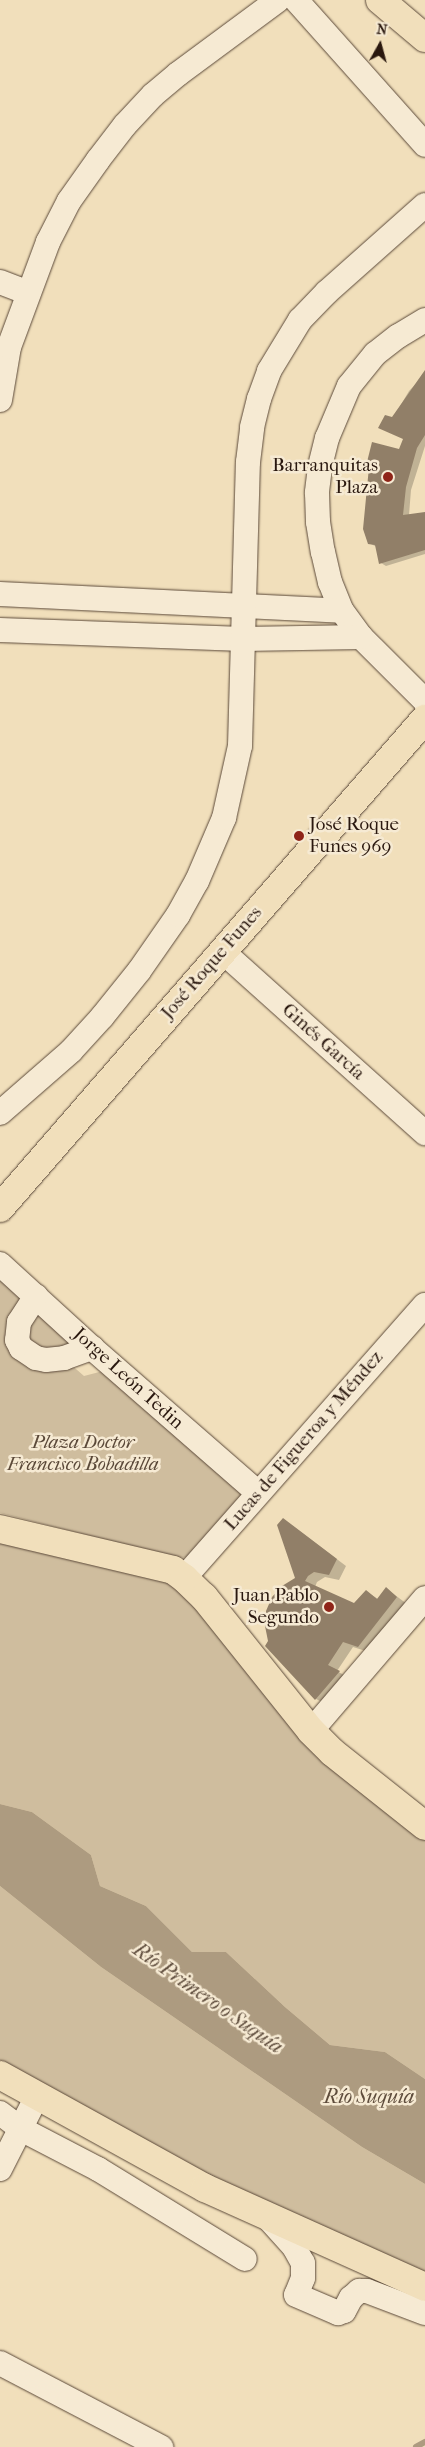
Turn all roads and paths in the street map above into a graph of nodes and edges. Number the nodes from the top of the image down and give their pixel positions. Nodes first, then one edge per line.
1 (278, 0) edge
2 (296, 0) edge
3 (380, 0) edge
4 (425, 38) edge
5 (425, 145) edge
6 (425, 205) edge
7 (0, 282) edge
8 (28, 293) junction
9 (425, 320) edge
10 (0, 400) edge
11 (0, 594) edge
12 (245, 607) junction
13 (342, 611) junction
14 (0, 630) edge
15 (361, 637) junction
16 (243, 639) junction
17 (425, 701) edge
18 (425, 719) edge
19 (222, 951) junction
20 (0, 1113) edge
21 (425, 1134) edge
22 (55, 1146) junction
23 (0, 1192) edge
24 (0, 1208) edge
25 (0, 1264) edge
26 (36, 1296) junction
27 (425, 1305) edge
28 (92, 1348) junction
29 (258, 1493) junction
30 (0, 1529) edge
31 (184, 1578) junction
32 (425, 1598) edge
33 (311, 1731) junction
34 (425, 1826) edge
35 (0, 2075) edge
36 (37, 2096) junction
37 (0, 2113) edge
38 (21, 2128) junction
39 (0, 2169) edge
40 (266, 2216) junction
41 (245, 2260) dead end
42 (414, 2282) edge
43 (328, 2310) junction
44 (425, 2313) edge
45 (0, 2363) edge
46 (161, 2447) edge

1 - 8 street
2 - 5 street
3 - 4 main road
6 - 12 street
7 - 8 street
8 - 10 street
9 - 13 street
11 - 12 street
12 - 13 street
12 - 16 street
13 - 15 street
14 - 16 street
15 - 16 street
15 - 17 street
16 - 20 street
18 - 19 main road, José Roque Funes
19 - 21 street, Ginés García
19 - 22 main road, José Roque Funes
22 - 23 main road
22 - 24 main road, José Roque Funes
25 - 26 street, Jorge León Tedin
26 - 28 street, Jorge León Tedin
26 - 28 street
27 - 29 street, Lucas de Figueroa y Méndez
28 - 29 street, Jorge León Tedin
29 - 31 street, Lucas de Figueroa y Méndez
30 - 31 main road
31 - 33 main road
32 - 33 street
33 - 34 main road
35 - 36 main road
36 - 38 street
36 - 40 main road
37 - 38 street
38 - 39 street
38 - 41 street
40 - 42 main road
40 - 43 street
42 - 43 street
43 - 44 street
45 - 46 street

